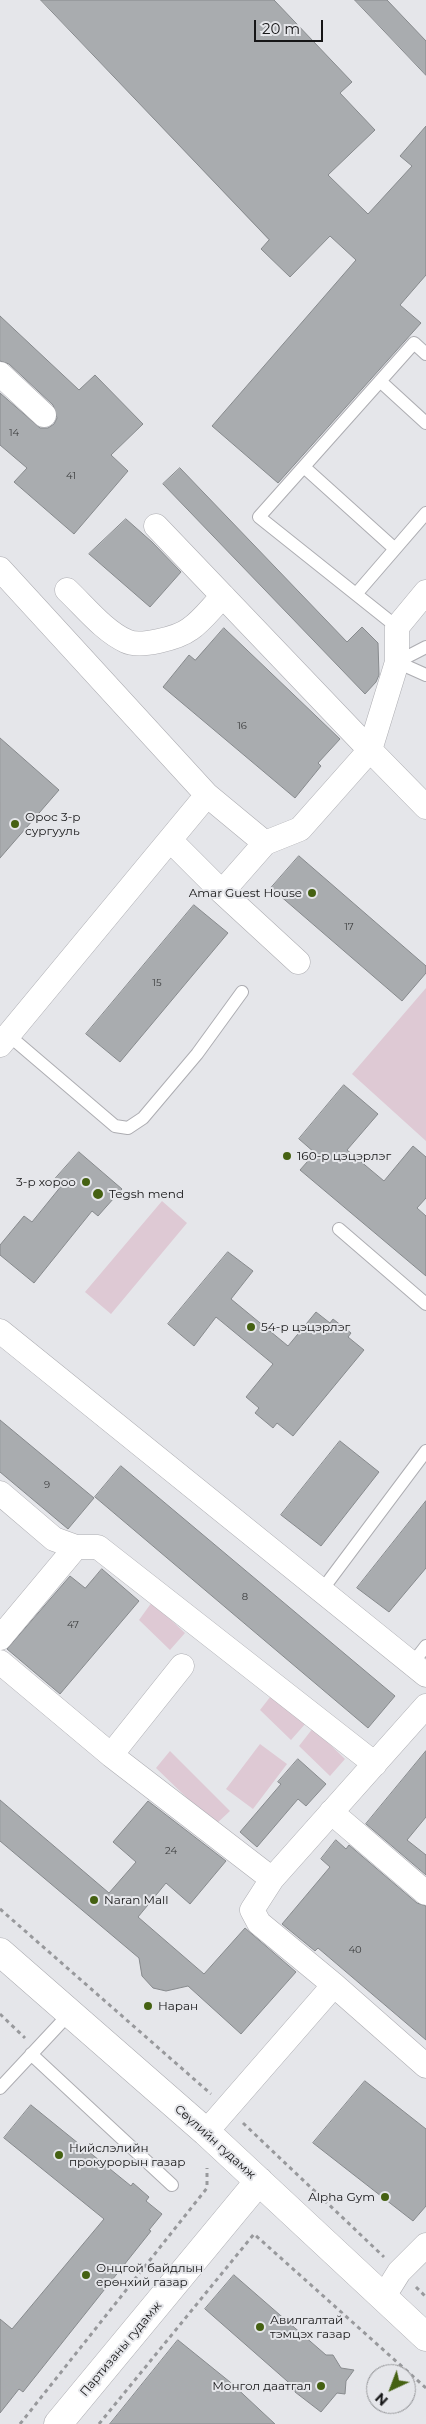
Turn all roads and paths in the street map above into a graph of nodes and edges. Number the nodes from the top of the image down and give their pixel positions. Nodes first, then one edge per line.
1 (426, 354) edge
2 (0, 374) edge
3 (380, 381) junction
4 (44, 415) dead end
5 (426, 423) edge
6 (304, 467) junction
7 (426, 513) edge
8 (156, 526) dead end
9 (395, 550) junction
10 (0, 569) edge
11 (67, 590) dead end
12 (426, 592) edge
13 (357, 593) junction
14 (223, 596) junction
15 (397, 627) junction
16 (426, 647) edge
17 (397, 662) junction
18 (426, 675) edge
19 (370, 750) junction
20 (207, 795) junction
21 (426, 807) edge
22 (170, 840) junction
23 (265, 843) junction
24 (222, 892) junction
25 (298, 962) dead end
26 (242, 992) dead end
27 (3, 1036) edge
28 (339, 1228) dead end
29 (426, 1304) edge
30 (0, 1331) edge
31 (426, 1451) edge
32 (0, 1493) edge
33 (76, 1547) junction
34 (322, 1590) junction
35 (0, 1638) edge
36 (422, 1661) edge
37 (0, 1662) edge
38 (182, 1666) dead end
39 (426, 1706) edge
40 (111, 1755) junction
41 (375, 1764) junction
42 (331, 1812) junction
43 (272, 1879) junction
44 (426, 1893) edge
45 (0, 1952) edge
46 (334, 1984) junction
47 (70, 2013) junction
48 (31, 2054) junction
49 (426, 2066) edge
50 (0, 2088) edge
51 (206, 2132) junction
52 (259, 2181) junction
53 (172, 2185) dead end
54 (207, 2188) dead end
55 (426, 2245) edge
56 (384, 2296) junction
57 (426, 2337) edge
58 (426, 2388) edge
59 (20, 2424) edge
60 (58, 2424) edge
61 (99, 2424) edge

1 - 3 lane
2 - 4 street
3 - 5 lane
3 - 6 lane
6 - 9 lane
6 - 13 lane
7 - 9 lane
8 - 14 street
9 - 13 lane
10 - 20 street
11 - 14 street
12 - 15 street
13 - 15 lane
14 - 19 street
15 - 17 street
16 - 17 lane
17 - 18 lane
17 - 19 street
19 - 21 street
19 - 23 street
20 - 22 street
20 - 23 street
22 - 24 street
22 - 27 street
23 - 24 street
24 - 25 street
26 - 27 lane
28 - 29 lane
30 - 34 street
31 - 34 lane
32 - 33 street
33 - 35 street
33 - 41 street
34 - 36 street
37 - 40 street
38 - 40 street
39 - 41 street
40 - 43 street
41 - 42 street
42 - 43 street
42 - 44 street
43 - 46 street
45 - 47 main road, Сөүлийн гудамж
46 - 49 street
46 - 51 street
47 - 48 lane
47 - 51 main road, Сөүлийн гудамж
48 - 50 lane
48 - 53 lane
51 - 52 main road, Сөүлийн гудамж
52 - 56 main road, Сөүлийн гудамж
52 - 60 main road, Партизаны гудамж
54 - 59 path
55 - 56 street
56 - 57 main road, Сөүлийн гудамж
58 - 61 path

